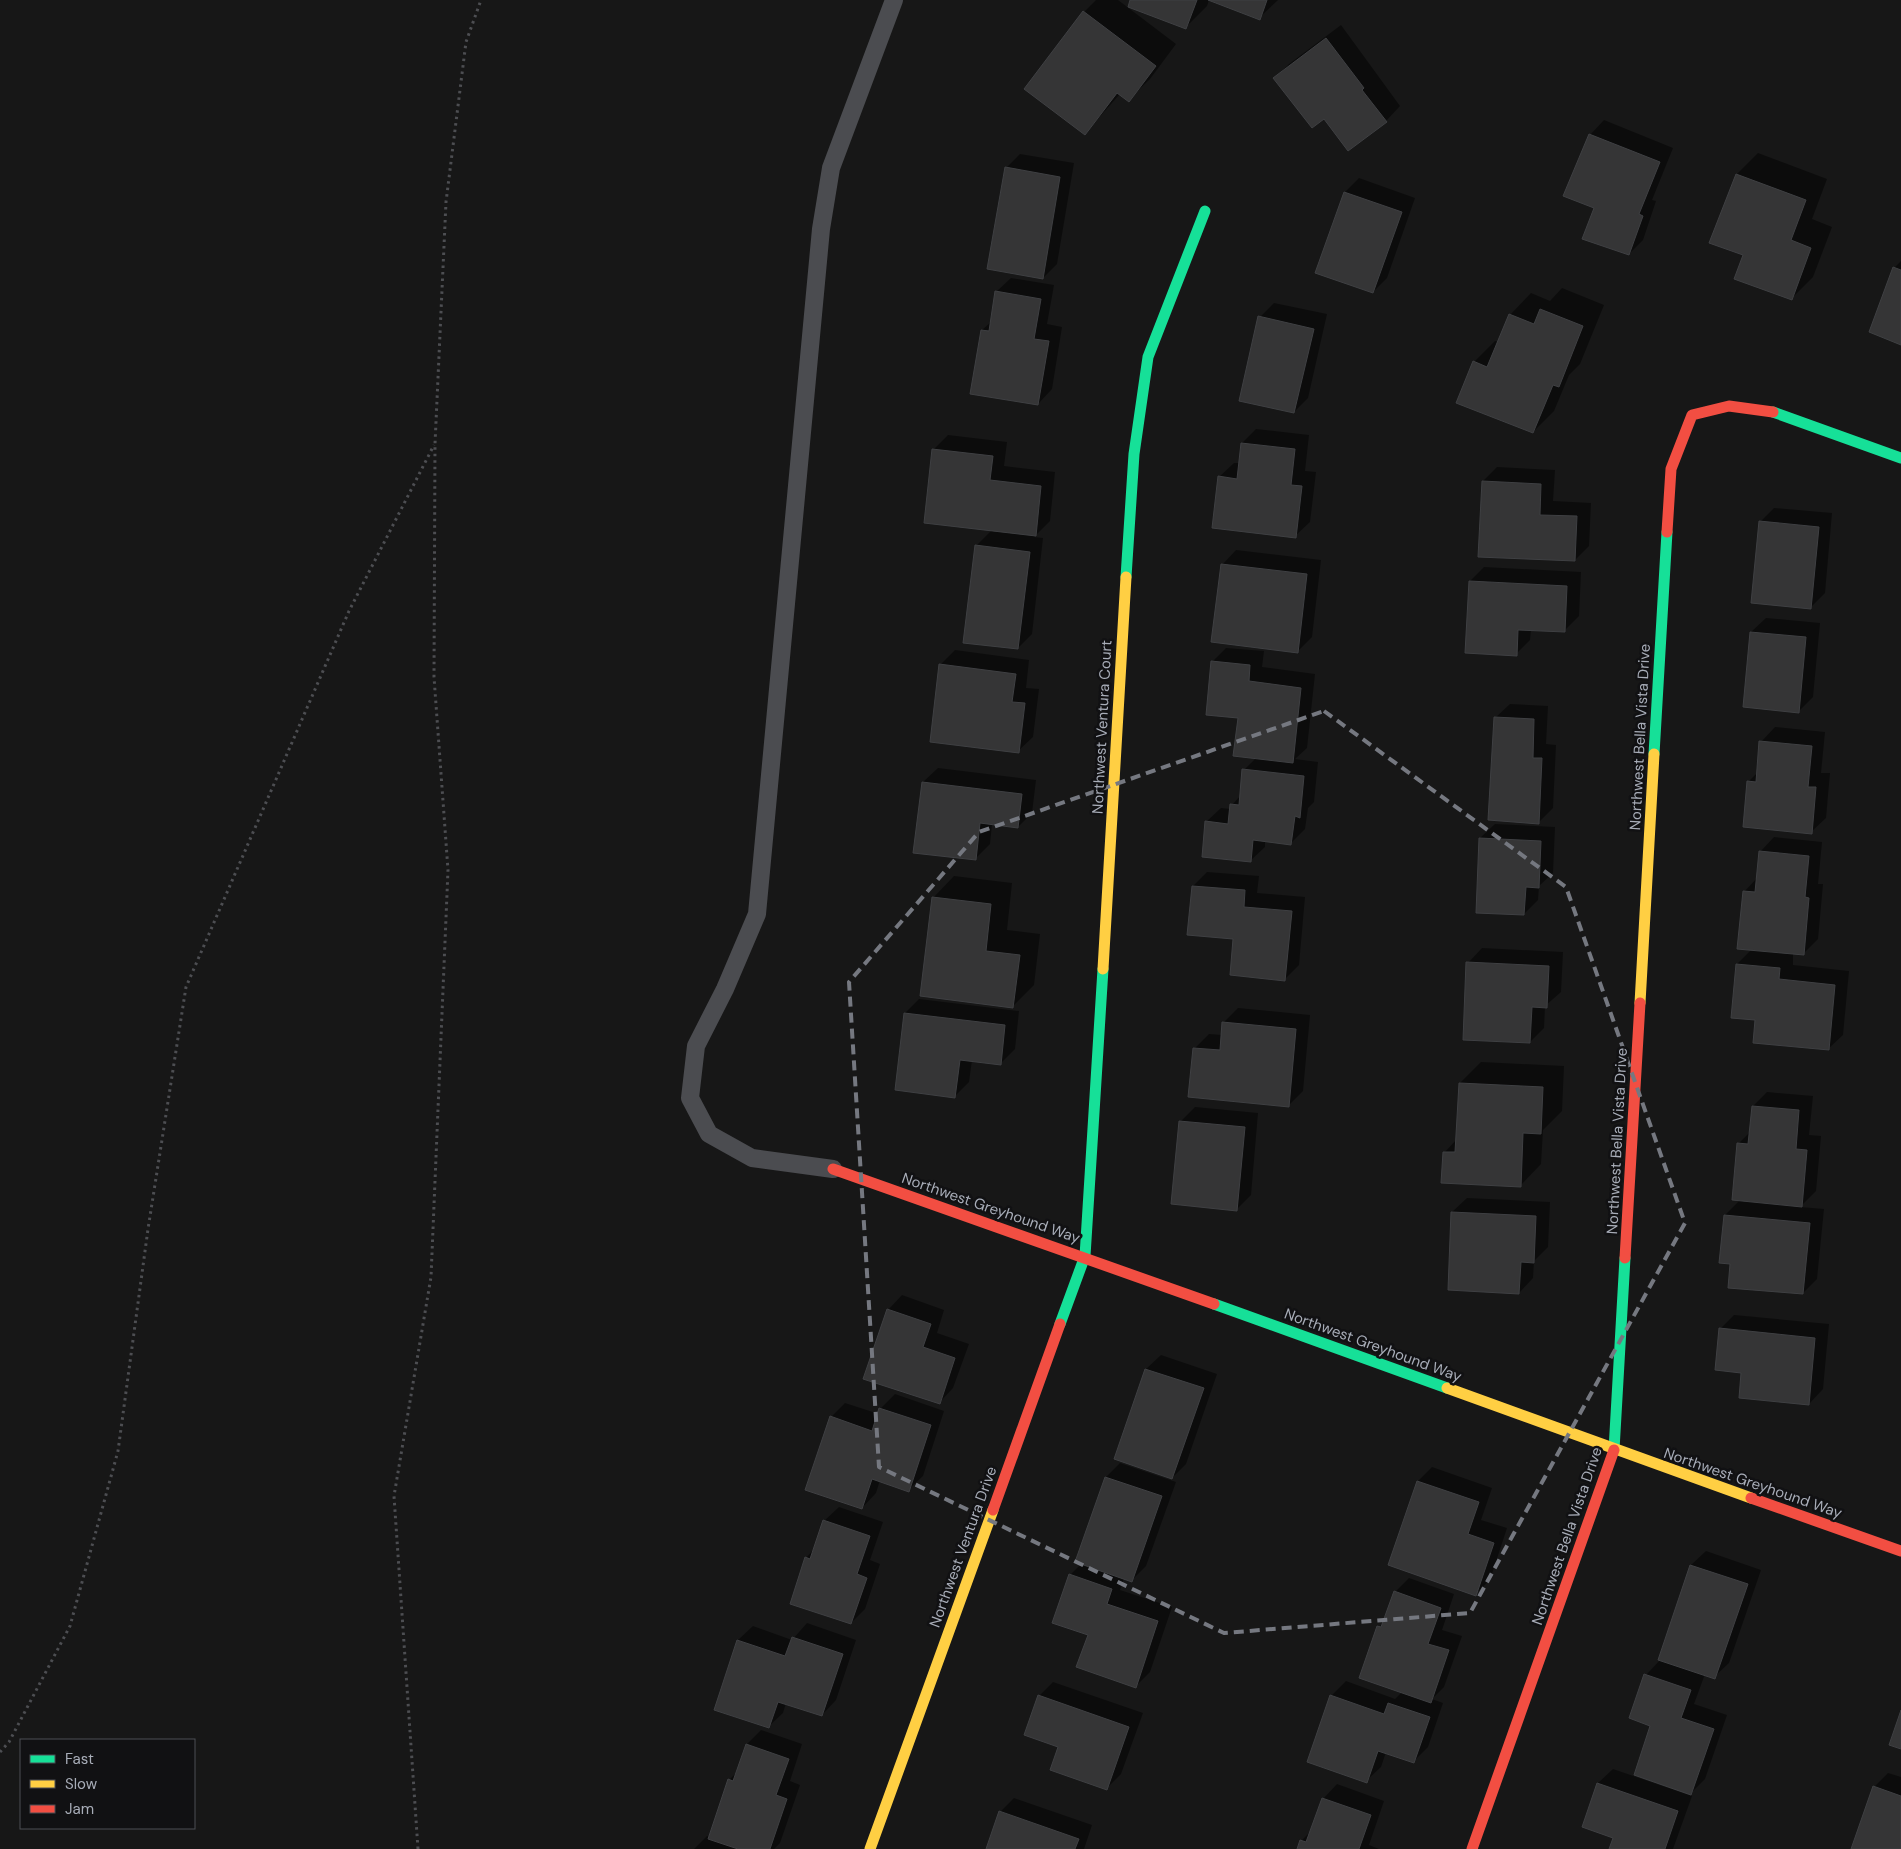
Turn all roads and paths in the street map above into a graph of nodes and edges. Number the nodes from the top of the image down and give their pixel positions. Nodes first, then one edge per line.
1 (481, 0) edge
2 (894, 0) edge
3 (1205, 212) dead end
4 (435, 444) junction
5 (1901, 458) edge
6 (833, 1169) joint
7 (1086, 1256) junction
8 (1614, 1449) junction
9 (1901, 1551) edge
10 (0, 1752) edge
11 (418, 1849) edge
12 (870, 1849) edge
13 (1472, 1849) edge

1 - 4 path
2 - 6 lane
3 - 7 street, Northwest Ventura Court
4 - 10 path
4 - 11 path
5 - 8 street, Northwest Bella Vista Drive
6 - 7 street, Northwest Greyhound Way
7 - 8 street, Northwest Greyhound Way
7 - 12 street, Northwest Ventura Drive
8 - 9 street, Northwest Greyhound Way
8 - 13 street, Northwest Bella Vista Drive

